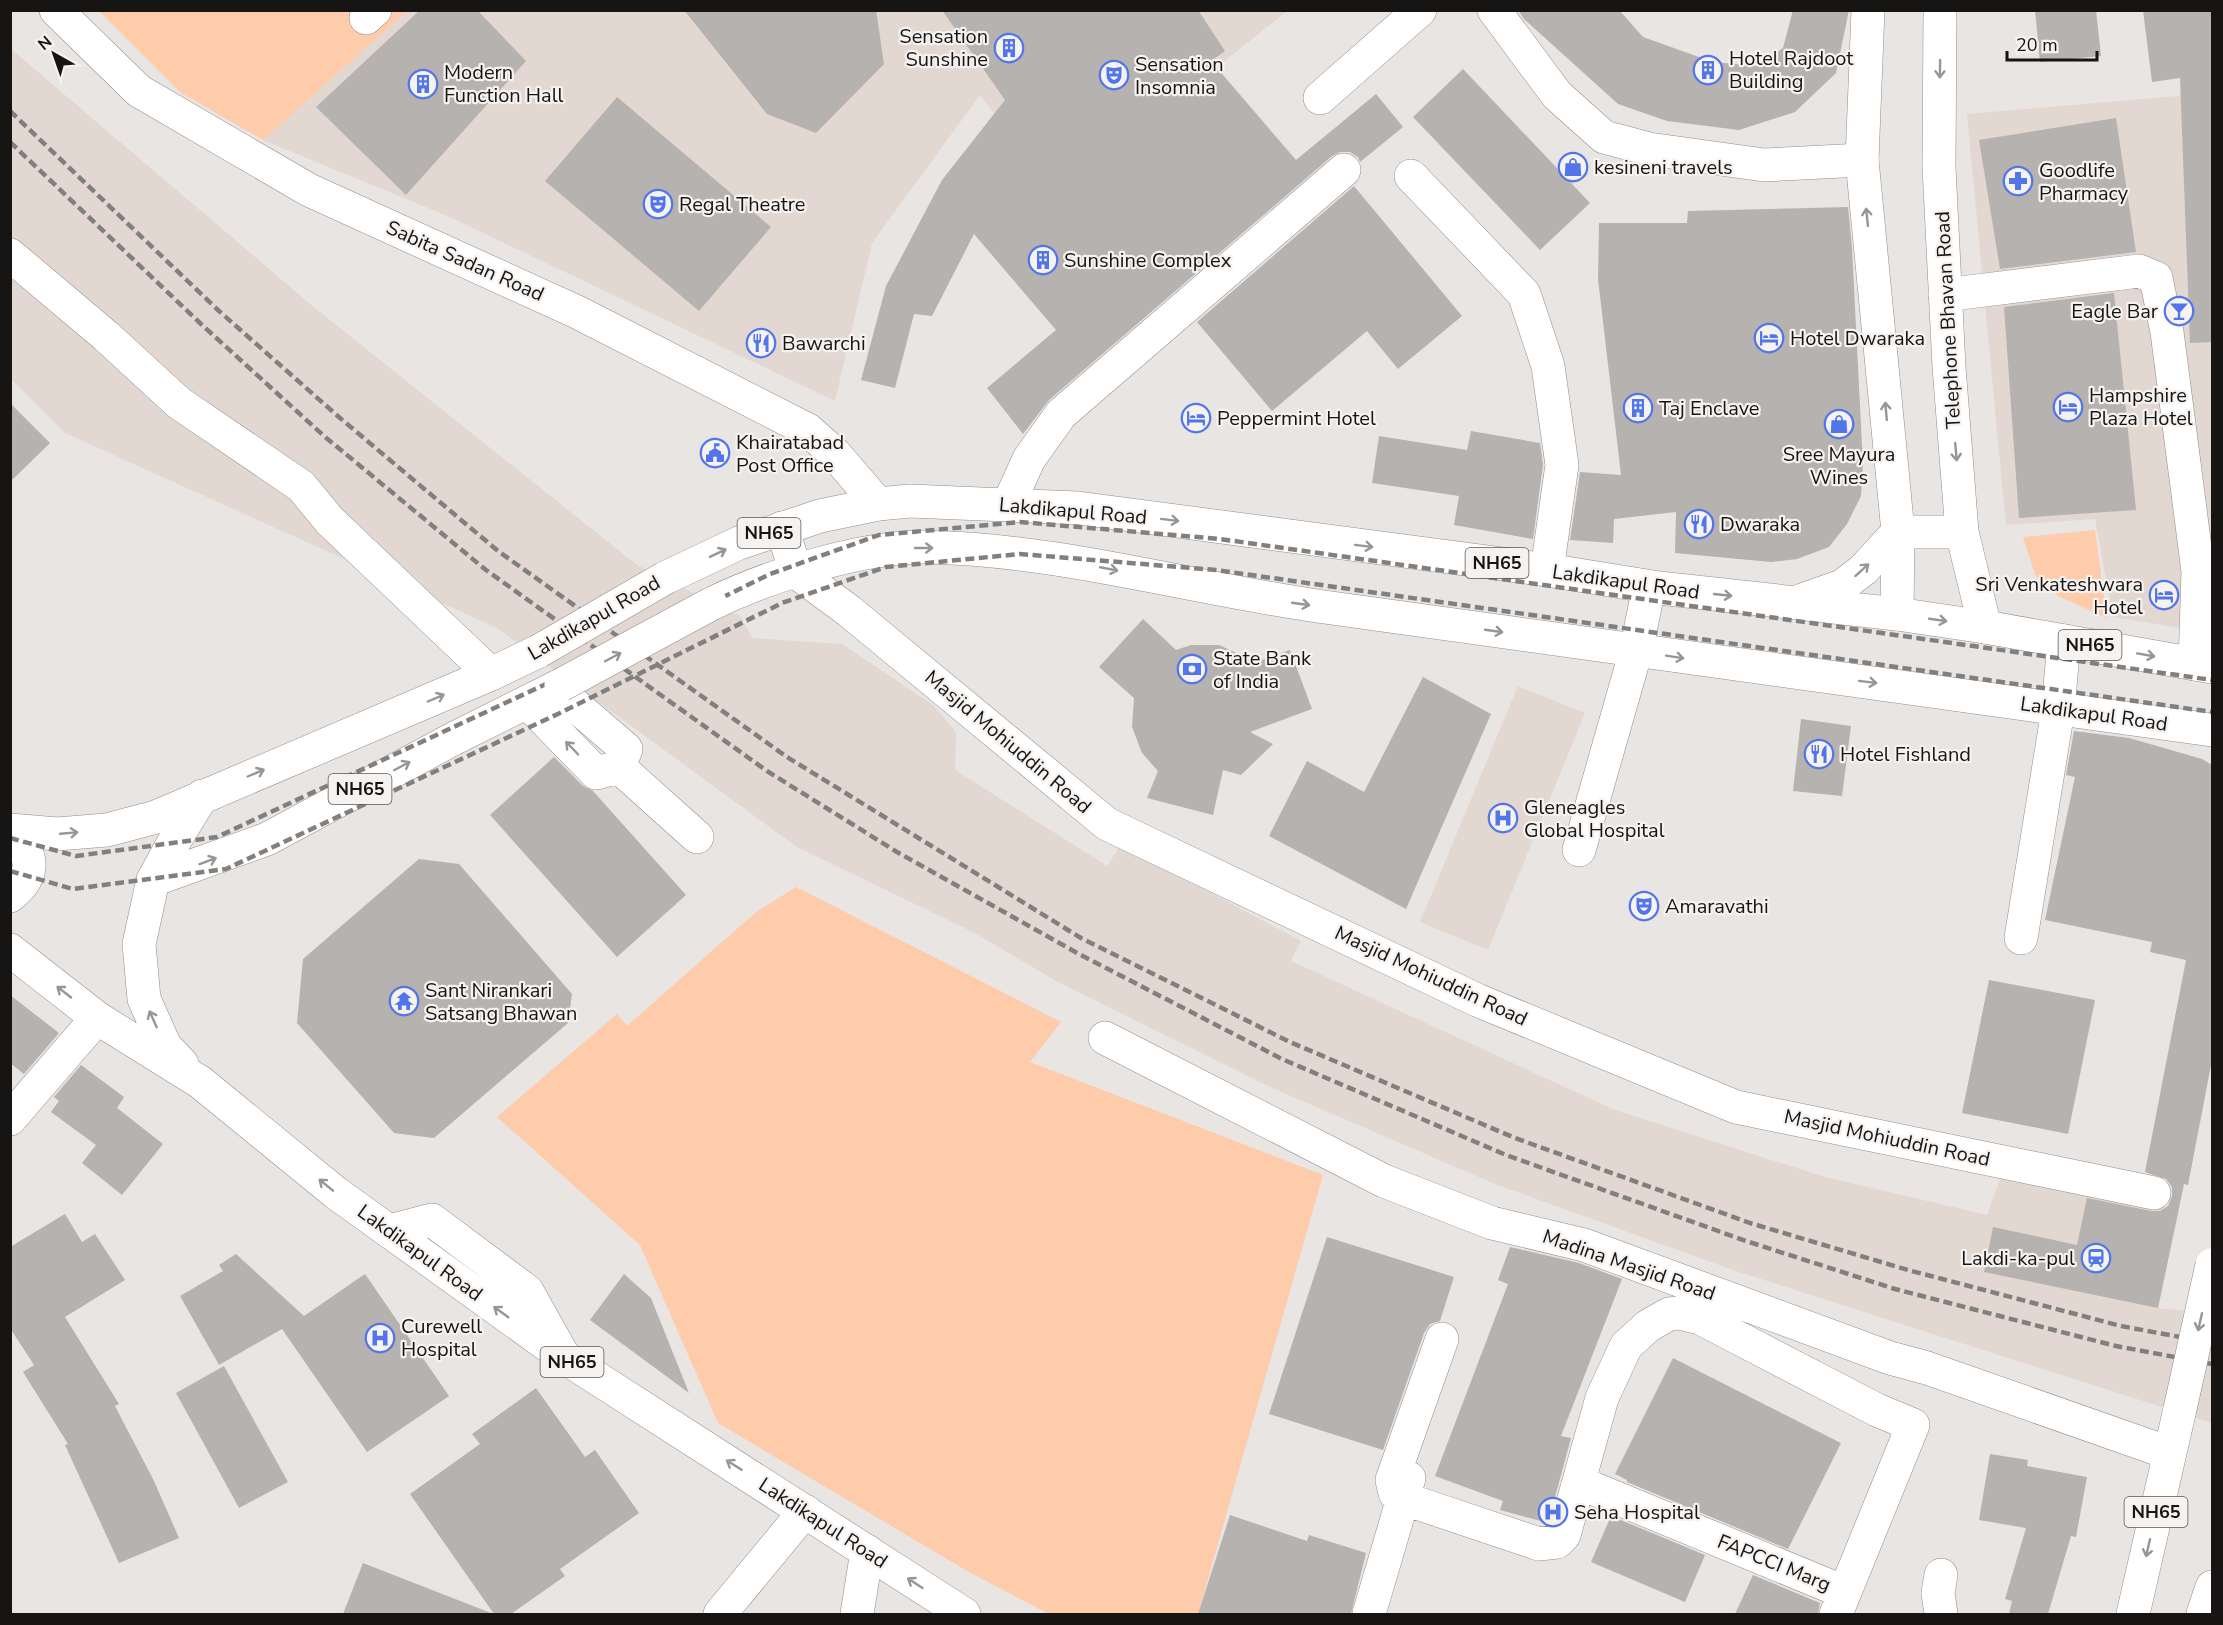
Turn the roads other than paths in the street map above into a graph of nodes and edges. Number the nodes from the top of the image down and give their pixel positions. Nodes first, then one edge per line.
1 (56, 10) edge
2 (1420, 10) edge
3 (1494, 10) edge
4 (1868, 10) edge
5 (1940, 10) edge
6 (1320, 98) dead end
7 (1862, 160) junction
8 (1344, 170) dead end
9 (1411, 176) dead end
10 (10, 255) edge
11 (1945, 295) junction
12 (878, 504) junction
13 (1008, 505) junction
14 (782, 528) junction
15 (1898, 532) junction
16 (1962, 532) junction
17 (1547, 570) junction
18 (796, 572) junction
19 (1649, 587) junction
20 (1791, 603) junction
21 (1897, 614) junction
22 (1985, 627) junction
23 (2064, 640) junction
24 (1636, 651) junction
25 (2207, 671) edge
26 (491, 674) junction
27 (548, 691) junction
28 (2058, 710) junction
29 (2212, 730) edge
30 (202, 796) junction
31 (10, 831) edge
32 (697, 837) dead end
33 (1579, 849) dead end
34 (153, 880) junction
35 (10, 896) edge
36 (2021, 938) dead end
37 (10, 950) edge
38 (97, 1018) junction
39 (1105, 1038) dead end
40 (201, 1082) junction
41 (16, 1103) edge
42 (2154, 1192) dead end
43 (2212, 1265) edge
44 (1452, 1335) dead end
45 (2169, 1453) junction
46 (1580, 1483) junction
47 (1402, 1498) junction
48 (805, 1511) junction
49 (867, 1551) junction
50 (1941, 1575) dead end
51 (2212, 1587) edge
52 (1840, 1603) edge
53 (720, 1614) edge
54 (856, 1614) edge
55 (964, 1614) edge
56 (1369, 1614) edge
57 (1941, 1614) edge
58 (2133, 1614) edge
59 (2203, 1614) edge

1 - 12 main road, Sabita Sadan Road
2 - 6 main road
3 - 7 main road
4 - 7 main road
5 -> 11 main road, Telephone Bhavan Road
15 -> 7 main road
8 - 13 main road
9 - 17 main road
10 - 26 main road
11 -> 16 main road, Telephone Bhavan Road
11 - 25 main road
12 - 13 main road, Lakdikapul Road / NH65
12 - 14 main road, Lakdikapul Road / NH65
13 -> 17 main road, Lakdikapul Road / NH65
14 - 18 main road
26 -> 14 main road, Lakdikapul Road / NH65, bridge
15 - 16 main road
20 -> 15 main road
15 - 21 main road
16 - 22 main road, Telephone Bhavan Road
17 - 19 main road, Lakdikapul Road / NH65
18 -> 24 main road, Lakdikapul Road / NH65
27 -> 18 main road, Lakdikapul Road / NH65, bridge
18 - 42 main road, Masjid Mohiuddin Road
19 -> 20 main road, Lakdikapul Road / NH65
19 - 24 main road
20 - 21 main road, Lakdikapul Road / NH65
21 -> 22 main road, Lakdikapul Road / NH65
22 - 23 main road, Lakdikapul Road / NH65
23 -> 25 main road, Lakdikapul Road / NH65
23 - 28 main road
24 -> 28 main road, Lakdikapul Road / NH65
24 - 33 main road
30 -> 26 main road, Lakdikapul Road / NH65
27 - 32 main road
34 -> 27 main road, Lakdikapul Road / NH65
28 - 29 main road, Lakdikapul Road / NH65
28 - 36 main road
31 -> 30 main road, Lakdikapul Road / NH65
30 - 34 main road, NH65
31 - 35 main road, NH65
40 -> 34 main road, NH65
38 -> 37 main road, Lakdikapul Road / NH65
38 - 40 main road, Lakdikapul Road / NH65
38 - 41 main road
39 - 45 main road, Madina Masjid Road
48 -> 40 main road, Lakdikapul Road / NH65
43 -> 45 main road, NH65, bridge
44 - 47 main road
45 -> 58 main road, NH65
46 - 47 main road
46 - 52 main road, FAPCCI Marg
46 - 52 main road
47 - 56 main road
48 - 49 main road, Lakdikapul Road / NH65
48 - 53 main road
49 - 54 main road
55 -> 49 main road, Lakdikapul Road / NH65
50 - 57 main road
51 - 59 main road

